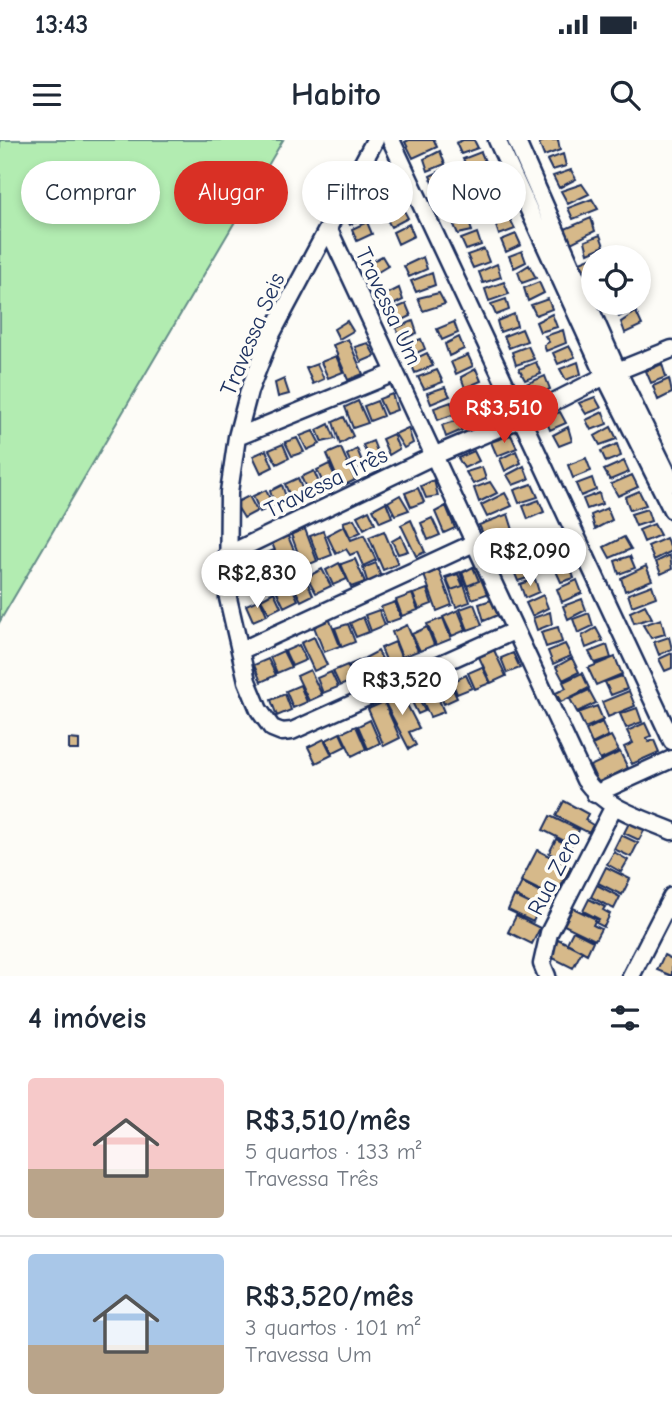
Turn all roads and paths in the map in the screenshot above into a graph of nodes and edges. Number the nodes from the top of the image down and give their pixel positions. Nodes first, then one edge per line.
1 (375, 140) edge
2 (391, 140) edge
3 (497, 140) edge
4 (516, 140) edge
5 (328, 228) junction
6 (672, 349) edge
7 (394, 373) junction
8 (612, 374) junction
9 (522, 418) junction
10 (237, 438) junction
11 (433, 456) junction
12 (672, 483) edge
13 (672, 510) edge
14 (474, 543) junction
15 (228, 555) junction
16 (514, 631) junction
17 (242, 650) junction
18 (672, 741) edge
19 (672, 759) edge
20 (595, 794) junction
21 (614, 806) junction
22 (672, 831) edge
23 (672, 896) edge
24 (545, 970) edge
25 (631, 976) edge

1 - 5 street, Travessa Seis
2 - 9 street
3 - 8 street
4 - 8 street
5 - 7 street, Travessa Um
5 - 10 street, Travessa Seis
6 - 8 street, Travessa Três
7 - 10 street
7 - 11 street, Travessa Um
8 - 9 street, Travessa Três
8 - 12 street
8 - 13 street
9 - 11 street, Travessa Três
9 - 18 street
10 - 15 street, Travessa Seis
11 - 14 street, Travessa Um
11 - 15 street, Travessa Três
14 - 16 street, Travessa Um
14 - 17 street
15 - 17 street, Travessa Seis
16 - 17 street, Travessa Seis
16 - 20 street, Travessa Um
19 - 20 street
20 - 21 street
21 - 22 street
21 - 24 street, Rua Zero
23 - 25 street

